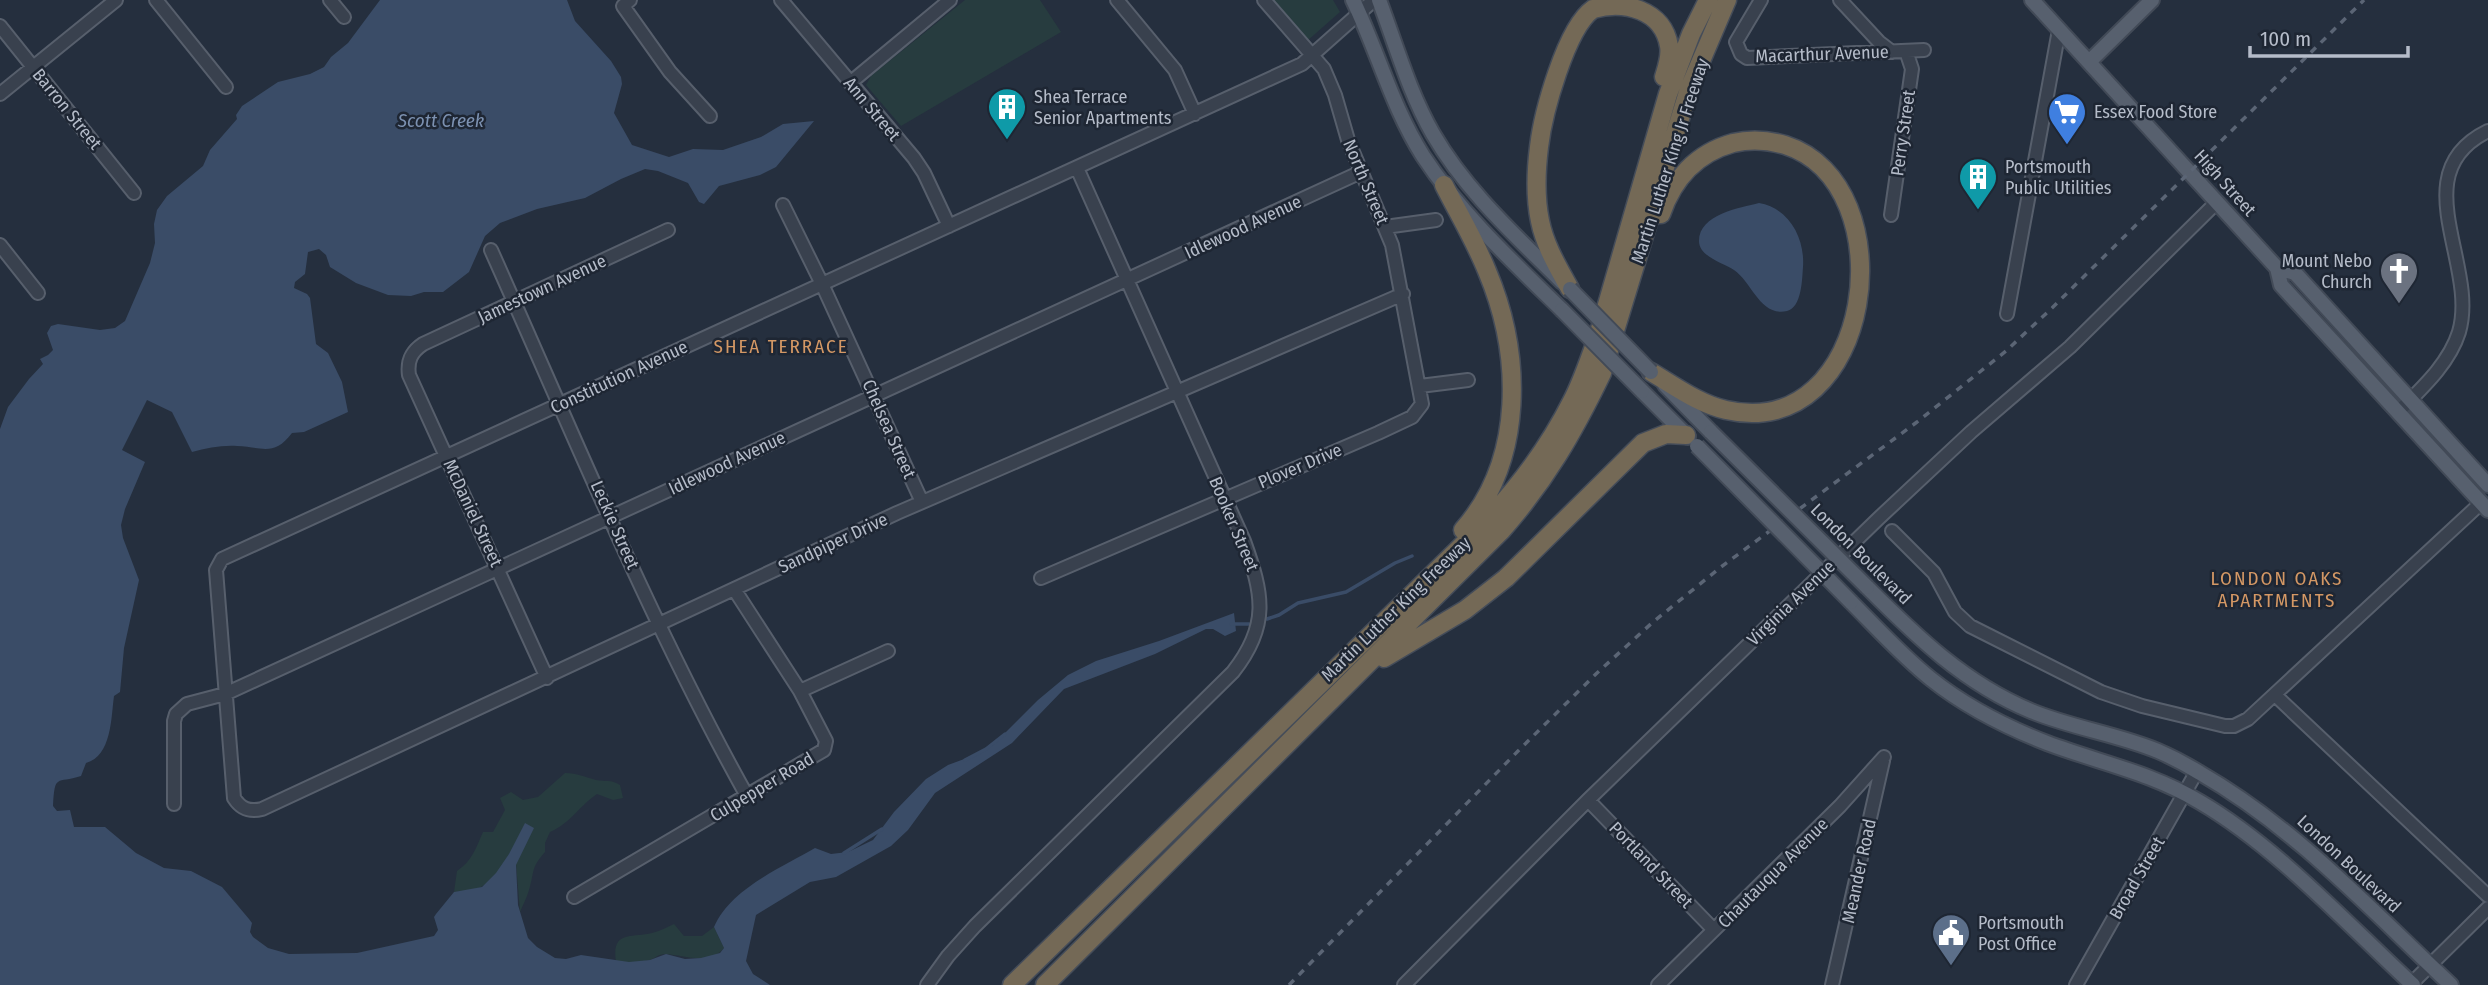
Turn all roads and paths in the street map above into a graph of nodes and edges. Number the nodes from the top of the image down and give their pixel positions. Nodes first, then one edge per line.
1 (116, 0) edge
2 (156, 0) edge
3 (330, 0) edge
4 (630, 0) edge
5 (781, 0) edge
6 (950, 0) edge
7 (1117, 0) edge
8 (1264, 0) edge
9 (1377, 0) edge
10 (1707, 0) edge
11 (1727, 0) edge
12 (1761, 0) edge
13 (1840, 0) edge
14 (2032, 0) edge
15 (2152, 0) edge
16 (1356, 7) edge
17 (344, 17) dead end
18 (0, 26) edge
19 (2059, 30) junction
20 (1924, 50) dead end
21 (1906, 51) junction
22 (1892, 52) junction
23 (1313, 56) junction
24 (2089, 62) junction
25 (33, 67) junction
26 (850, 83) junction
27 (226, 87) dead end
28 (0, 93) edge
29 (1195, 114) junction
30 (710, 116) dead end
31 (2488, 131) edge
32 (1651, 150) junction
33 (1077, 168) junction
34 (1361, 172) junction
35 (1444, 185) junction
36 (134, 193) dead end
37 (2217, 202) junction
38 (783, 205) dead end
39 (1891, 215) dead end
40 (1436, 219) dead end
41 (949, 226) junction
42 (1385, 227) junction
43 (668, 230) dead end
44 (0, 245) edge
45 (491, 250) dead end
46 (2277, 268) junction
47 (1127, 280) junction
48 (822, 284) junction
49 (1631, 285) junction
50 (1570, 289) junction
51 (38, 293) dead end
52 (1402, 294) junction
53 (514, 301) junction
54 (2007, 313) dead end
55 (416, 349) joint
56 (1651, 372) junction
57 (1468, 380) dead end
58 (1420, 386) junction
59 (1177, 392) junction
60 (873, 396) junction
61 (2409, 401) junction
62 (560, 404) junction
63 (2398, 412) junction
64 (1692, 441) junction
65 (446, 456) junction
66 (2488, 485) edge
67 (1224, 498) junction
68 (922, 502) junction
69 (2485, 507) edge
70 (611, 516) junction
71 (1892, 531) dead end
72 (498, 567) junction
73 (1041, 578) dead end
74 (734, 589) junction
75 (1393, 611) junction
76 (659, 625) junction
77 (888, 651) dead end
78 (547, 678) junction
79 (800, 691) junction
80 (225, 694) junction
81 (1337, 694) junction
82 (2275, 695) junction
83 (1884, 757) joint
84 (2197, 771) junction
85 (2185, 793) junction
86 (747, 796) junction
87 (1588, 800) junction
88 (174, 804) dead end
89 (271, 805) joint
90 (2488, 896) edge
91 (574, 897) dead end
92 (2488, 908) edge
93 (1714, 930) junction
94 (1091, 939) junction
95 (2430, 965) junction
96 (927, 985) edge
97 (1012, 985) edge
98 (1045, 985) edge
99 (1057, 985) edge
100 (1404, 985) edge
101 (1658, 985) edge
102 (1832, 985) edge
103 (2076, 985) edge
104 (2411, 985) edge
105 (2451, 985) edge

1 - 25 street
2 - 27 street
3 - 17 street
4 - 30 street
5 - 26 street, Ann Street
6 - 26 street
7 - 29 street
8 - 23 street, North Street
9 - 16 street, Constitution Avenue
9 - 50 main road, London Boulevard
10 - 32 highway, Martin Luther King Jr Freeway
11 - 49 highway, Martin Luther King Jr Freeway
12 - 22 street, Macarthur Avenue
13 - 22 street
14 - 19 main road, High Street
15 - 24 main road
16 - 23 street, Constitution Avenue
16 - 35 main road
18 - 25 street, Barron Street
19 - 24 main road, High Street
19 - 54 street
20 - 21 street, Macarthur Avenue
21 - 22 street, Macarthur Avenue
21 - 39 street, Perry Street
23 - 29 street, Constitution Avenue
23 - 34 street, North Street
24 - 37 main road, High Street
25 - 28 street
25 - 36 street, Barron Street
26 - 41 street, Ann Street
29 - 33 street, Constitution Avenue
31 - 61 street
32 - 50 highway
32 - 75 highway, Martin Luther King Freeway
33 - 41 street, Constitution Avenue
33 - 47 street, Booker Street
34 - 42 street, North Street
34 - 47 street, Idlewood Avenue
35 - 64 main road, bridge
35 - 75 highway
37 - 46 main road, High Street
37 - 87 street, Virginia Avenue
38 - 48 street, Chelsea Street
40 - 42 street
41 - 48 street, Constitution Avenue
42 - 52 street, North Street
43 - 53 street, Jamestown Avenue
44 - 51 street
45 - 53 street, Leckie Street
46 - 61 main road, High Street
46 - 63 main road, High Street
47 - 59 street, Booker Street
47 - 60 street, Idlewood Avenue
48 - 60 street, Chelsea Street
48 - 62 street, Constitution Avenue
49 - 56 highway
49 - 81 highway, Martin Luther King Freeway
50 - 56 main road, London Boulevard, bridge
52 - 58 street, North Street
52 - 59 street, Sandpiper Drive
53 - 55 street, Jamestown Avenue
53 - 62 street, Leckie Street
55 - 65 street, McDaniel Street
56 - 84 main road, London Boulevard, bridge
57 - 58 street
58 - 67 street, Plover Drive
59 - 67 street, Booker Street
59 - 68 street, Sandpiper Drive
60 - 68 street, Chelsea Street
60 - 70 street, Idlewood Avenue
61 - 63 street
61 - 66 main road, High Street
62 - 65 street, Constitution Avenue
62 - 70 street, Leckie Street
63 - 69 main road, High Street
64 - 81 highway
64 - 85 main road, bridge
65 - 72 street, McDaniel Street
65 - 80 street, Constitution Avenue
67 - 73 street, Plover Drive
67 - 96 street, Booker Street
68 - 74 street, Sandpiper Drive
69 - 82 street
70 - 72 street, Idlewood Avenue
70 - 76 street, Leckie Street
71 - 82 street
72 - 78 street, McDaniel Street
72 - 80 street, Idlewood Avenue
74 - 76 street, Sandpiper Drive
74 - 79 street, Culpepper Road
75 - 97 highway, Martin Luther King Freeway
76 - 78 street, Sandpiper Drive
76 - 86 street, Leckie Street
77 - 79 street
78 - 89 street, Sandpiper Drive
79 - 86 street, Culpepper Road
80 - 88 street, Idlewood Avenue
80 - 89 street, Constitution Avenue
81 - 94 highway, Martin Luther King Freeway
82 - 90 street
83 - 93 street, Chautauqua Avenue
83 - 102 street, Meander Road
84 - 85 street, Broad Street
84 - 95 main road, London Boulevard
85 - 103 street, Broad Street
85 - 104 main road
86 - 91 street, Culpepper Road
87 - 93 street, Portland Street
87 - 100 street, Virginia Avenue
92 - 95 street
93 - 101 street, Chautauqua Avenue
94 - 98 highway, Martin Luther King Freeway
94 - 99 highway
95 - 104 street
95 - 105 main road, London Boulevard

